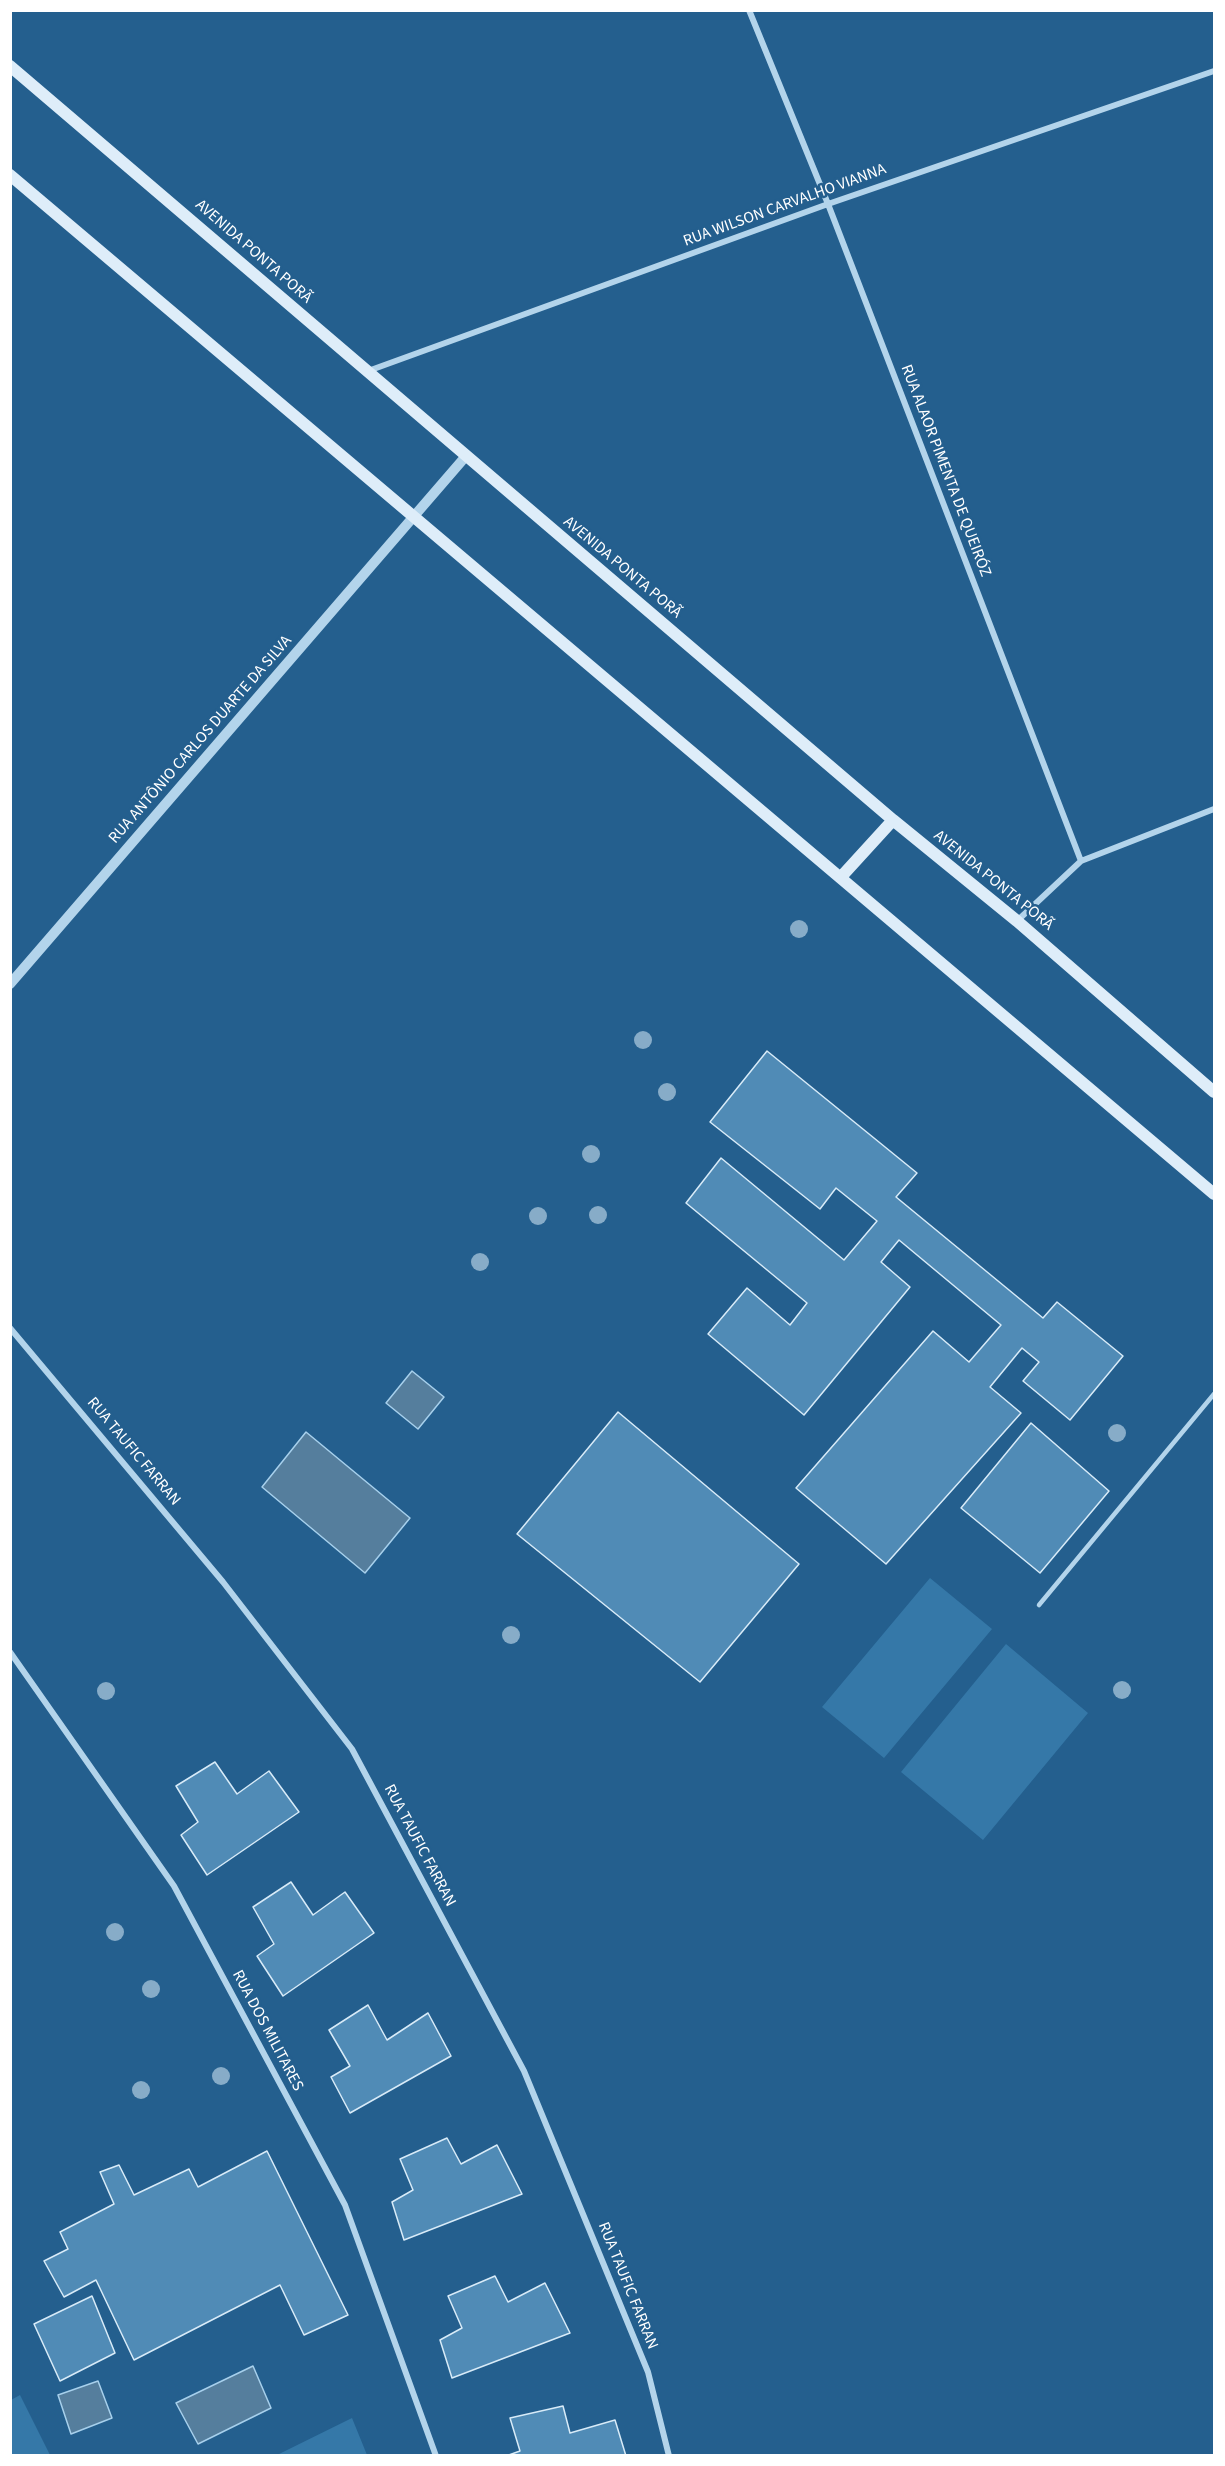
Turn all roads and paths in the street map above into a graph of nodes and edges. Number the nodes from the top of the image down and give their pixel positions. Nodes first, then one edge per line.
1 (749, 10) edge
2 (10, 66) edge
3 (1215, 71) edge
4 (10, 175) edge
5 (828, 204) junction
6 (367, 372) junction
7 (466, 456) junction
8 (415, 516) junction
9 (1215, 809) edge
10 (892, 820) junction
11 (1081, 861) junction
12 (841, 877) junction
13 (1017, 921) junction
14 (10, 984) edge
15 (1215, 1092) edge
16 (1215, 1194) edge
17 (10, 1328) edge
18 (1215, 1394) edge
19 (1039, 1605) dead end
20 (10, 1652) edge
21 (436, 2456) edge
22 (669, 2456) edge

1 - 5 street, RUA ALAOR PIMENTA DE QUEIRÓZ
2 - 6 main road, AVENIDA PONTA PORÃ
3 - 5 street, RUA WILSON CARVALHO VIANNA
4 - 8 main road
5 - 6 street, RUA WILSON CARVALHO VIANNA
5 - 11 street, RUA ALAOR PIMENTA DE QUEIRÓZ
6 - 7 main road, AVENIDA PONTA PORÃ
7 - 8 street, RUA ANTÔNIO CARLOS DUARTE DA SILVA
7 - 10 main road, AVENIDA PONTA PORÃ
8 - 12 main road
8 - 14 street, RUA ANTÔNIO CARLOS DUARTE DA SILVA
9 - 11 street
10 - 12 main road
10 - 13 main road, AVENIDA PONTA PORÃ
11 - 13 street
12 - 16 main road
13 - 15 main road, AVENIDA PONTA PORÃ
17 - 22 street, RUA TAUFIC FARRAN
18 - 19 lane
20 - 21 street, RUA DOS MILITARES

